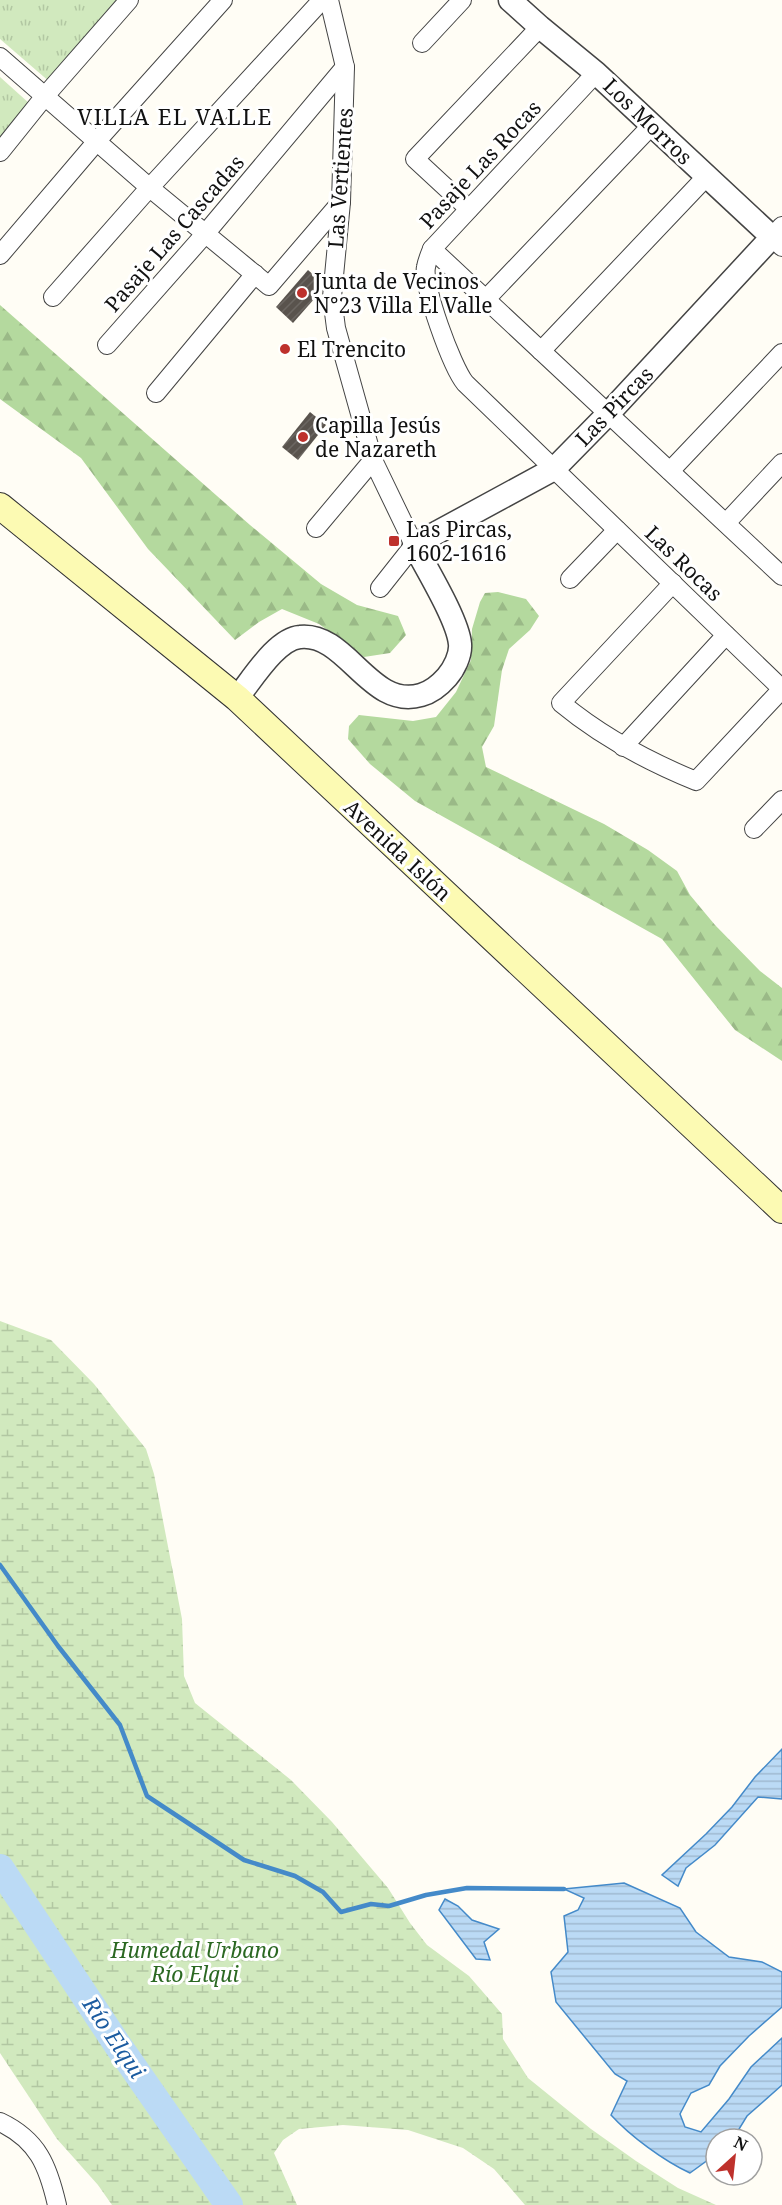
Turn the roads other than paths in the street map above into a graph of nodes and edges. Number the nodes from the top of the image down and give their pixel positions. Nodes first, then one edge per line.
1 (129, 0) edge
2 (223, 0) edge
3 (322, 0) edge
4 (329, 0) edge
5 (462, 0) edge
6 (510, 0) edge
7 (540, 27) junction
8 (422, 43) dead end
9 (0, 57) edge
10 (345, 67) junction
11 (596, 73) junction
12 (45, 96) junction
13 (652, 125) junction
14 (97, 141) junction
15 (0, 152) edge
16 (706, 177) junction
17 (150, 188) junction
18 (341, 202) junction
19 (469, 208) junction
20 (205, 234) junction
21 (779, 237) edge
22 (432, 249) junction
23 (0, 255) edge
24 (262, 280) junction
25 (53, 297) dead end
26 (486, 299) junction
27 (107, 345) dead end
28 (541, 351) junction
29 (782, 353) edge
30 (156, 393) dead end
31 (608, 414) junction
32 (373, 460) junction
33 (782, 463) edge
34 (554, 469) junction
35 (670, 471) junction
36 (0, 506) edge
37 (726, 523) junction
38 (316, 528) dead end
39 (617, 530) junction
40 (414, 545) junction
41 (781, 575) edge
42 (570, 579) dead end
43 (673, 583) junction
44 (380, 588) dead end
45 (726, 635) junction
46 (782, 689) edge
47 (237, 698) junction
48 (623, 747) junction
49 (782, 800) edge
50 (754, 829) dead end
51 (782, 1210) edge
52 (0, 2122) edge
53 (57, 2205) edge

1 - 12 street
2 - 14 street
3 - 17 street
4 - 10 street, Las Vertientes
5 - 8 street
6 - 7 street, Los Morros
7 - 11 street, Los Morros
7 - 19 street
9 - 12 street
10 - 18 street, Las Vertientes
10 - 20 street, Pasaje Las Cascadas
11 - 13 street, Los Morros
11 - 19 street, Pasaje Las Rocas
12 - 14 street
12 - 15 street
13 - 16 street, Los Morros
13 - 26 street
14 - 17 street
14 - 23 street
16 - 21 street, Los Morros
16 - 28 street
17 - 20 street
17 - 25 street
18 - 24 street
18 - 32 street, Las Vertientes
19 - 22 street, Pasaje Las Rocas
20 - 24 street
20 - 27 street, Pasaje Las Cascadas
21 - 31 street, Las Pircas
22 - 26 street
22 - 34 street, Pasaje Las Rocas
24 - 30 street
26 - 28 street
28 - 31 street
29 - 35 street
31 - 34 street, Las Pircas
31 - 35 street
32 - 38 street
32 - 40 street, Las Vertientes
33 - 37 street
34 - 39 street, Las Rocas
34 - 40 street, Las Pircas
35 - 37 street
36 - 47 main road, Avenida Islón
37 - 41 street
39 - 42 street
39 - 43 street, Las Rocas
40 - 44 street
40 - 47 street, Las Vertientes
43 - 45 street, Las Rocas
43 - 48 street
45 - 46 street, Las Rocas
45 - 48 street
46 - 48 street
47 - 51 main road, Avenida Islón
49 - 50 street
52 - 53 street

